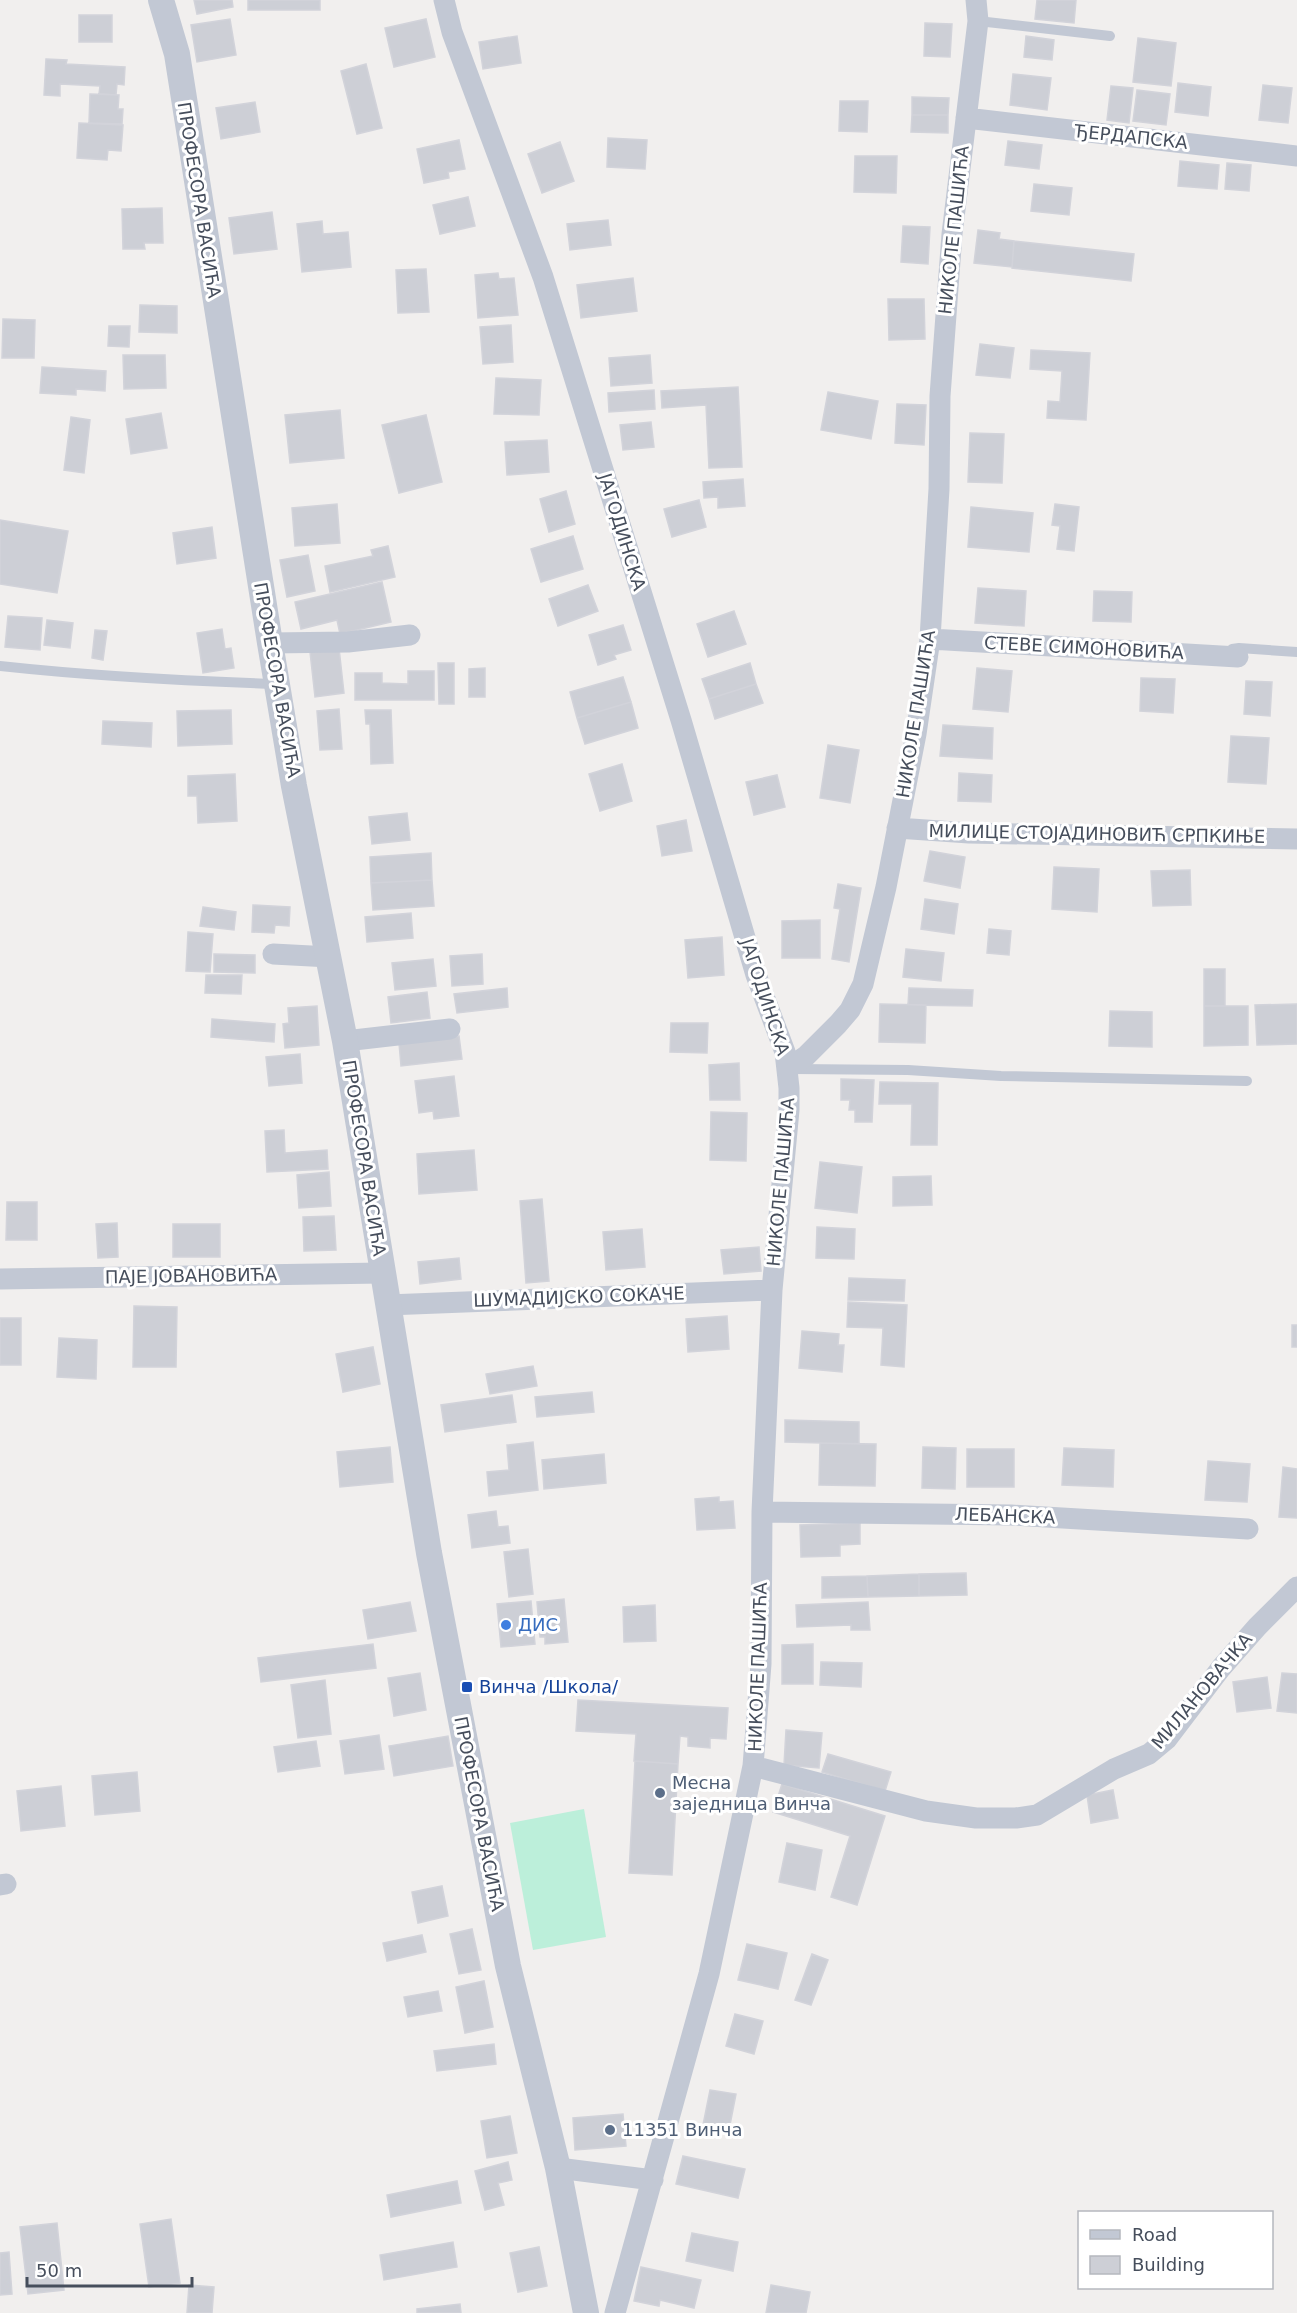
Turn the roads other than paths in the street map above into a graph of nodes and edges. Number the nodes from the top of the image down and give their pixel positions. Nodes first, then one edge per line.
1 (161, 0) edge
2 (444, 0) edge
3 (977, 10) edge
4 (1110, 36) dead end
5 (966, 118) junction
6 (1297, 156) edge
7 (410, 635) dead end
8 (930, 639) junction
9 (270, 643) junction
10 (1297, 652) edge
11 (1230, 656) joint
12 (0, 666) edge
13 (277, 684) junction
14 (897, 828) junction
15 (1297, 839) edge
16 (273, 954) dead end
17 (330, 957) junction
18 (450, 1029) dead end
19 (345, 1041) junction
20 (787, 1069) junction
21 (1247, 1081) dead end
22 (382, 1273) junction
23 (0, 1279) edge
24 (772, 1290) junction
25 (387, 1305) junction
26 (762, 1512) junction
27 (1248, 1529) dead end
28 (1295, 1590) edge
29 (753, 1766) junction
30 (558, 2168) junction
31 (653, 2180) junction
32 (586, 2313) edge
33 (615, 2313) edge

1 - 9 street, ПРОФЕСОРА ВАСИЋА
2 - 20 street, ЈАГОДИНСКА
3 - 4 lane
3 - 5 street, НИКОЛЕ ПАШИЋА
5 - 6 street, ЂЕРДАПСКА
5 - 8 street, НИКОЛЕ ПАШИЋА
7 - 9 street
8 - 11 street, СТЕВЕ СИМОНОВИЋА
8 - 14 street, НИКОЛЕ ПАШИЋА
9 - 13 street, ПРОФЕСОРА ВАСИЋА
10 - 11 lane
12 - 13 lane
13 - 17 street, ПРОФЕСОРА ВАСИЋА
14 - 15 street, МИЛИЦЕ СТОЈАДИНОВИЋ СРПКИЊЕ
14 - 20 street, НИКОЛЕ ПАШИЋА
16 - 17 street
17 - 19 street, ПРОФЕСОРА ВАСИЋА
18 - 19 street
19 - 22 street, ПРОФЕСОРА ВАСИЋА
20 - 21 lane
20 - 24 street, НИКОЛЕ ПАШИЋА
22 - 23 street, ПАЈЕ ЈОВАНОВИЋА
22 - 25 street, ПРОФЕСОРА ВАСИЋА
24 - 25 street, ШУМАДИЈСКО СОКАЧЕ
24 - 26 street, НИКОЛЕ ПАШИЋА
25 - 30 street, ПРОФЕСОРА ВАСИЋА
26 - 27 street, ЛЕБАНСКА
26 - 29 street, НИКОЛЕ ПАШИЋА
28 - 29 street, МИЛАНОВАЧКА
29 - 31 street, НИКОЛЕ ПАШИЋА
30 - 31 street
30 - 32 street, ПРОФЕСОРА ВАСИЋА
31 - 33 street, НИКОЛЕ ПАШИЋА

